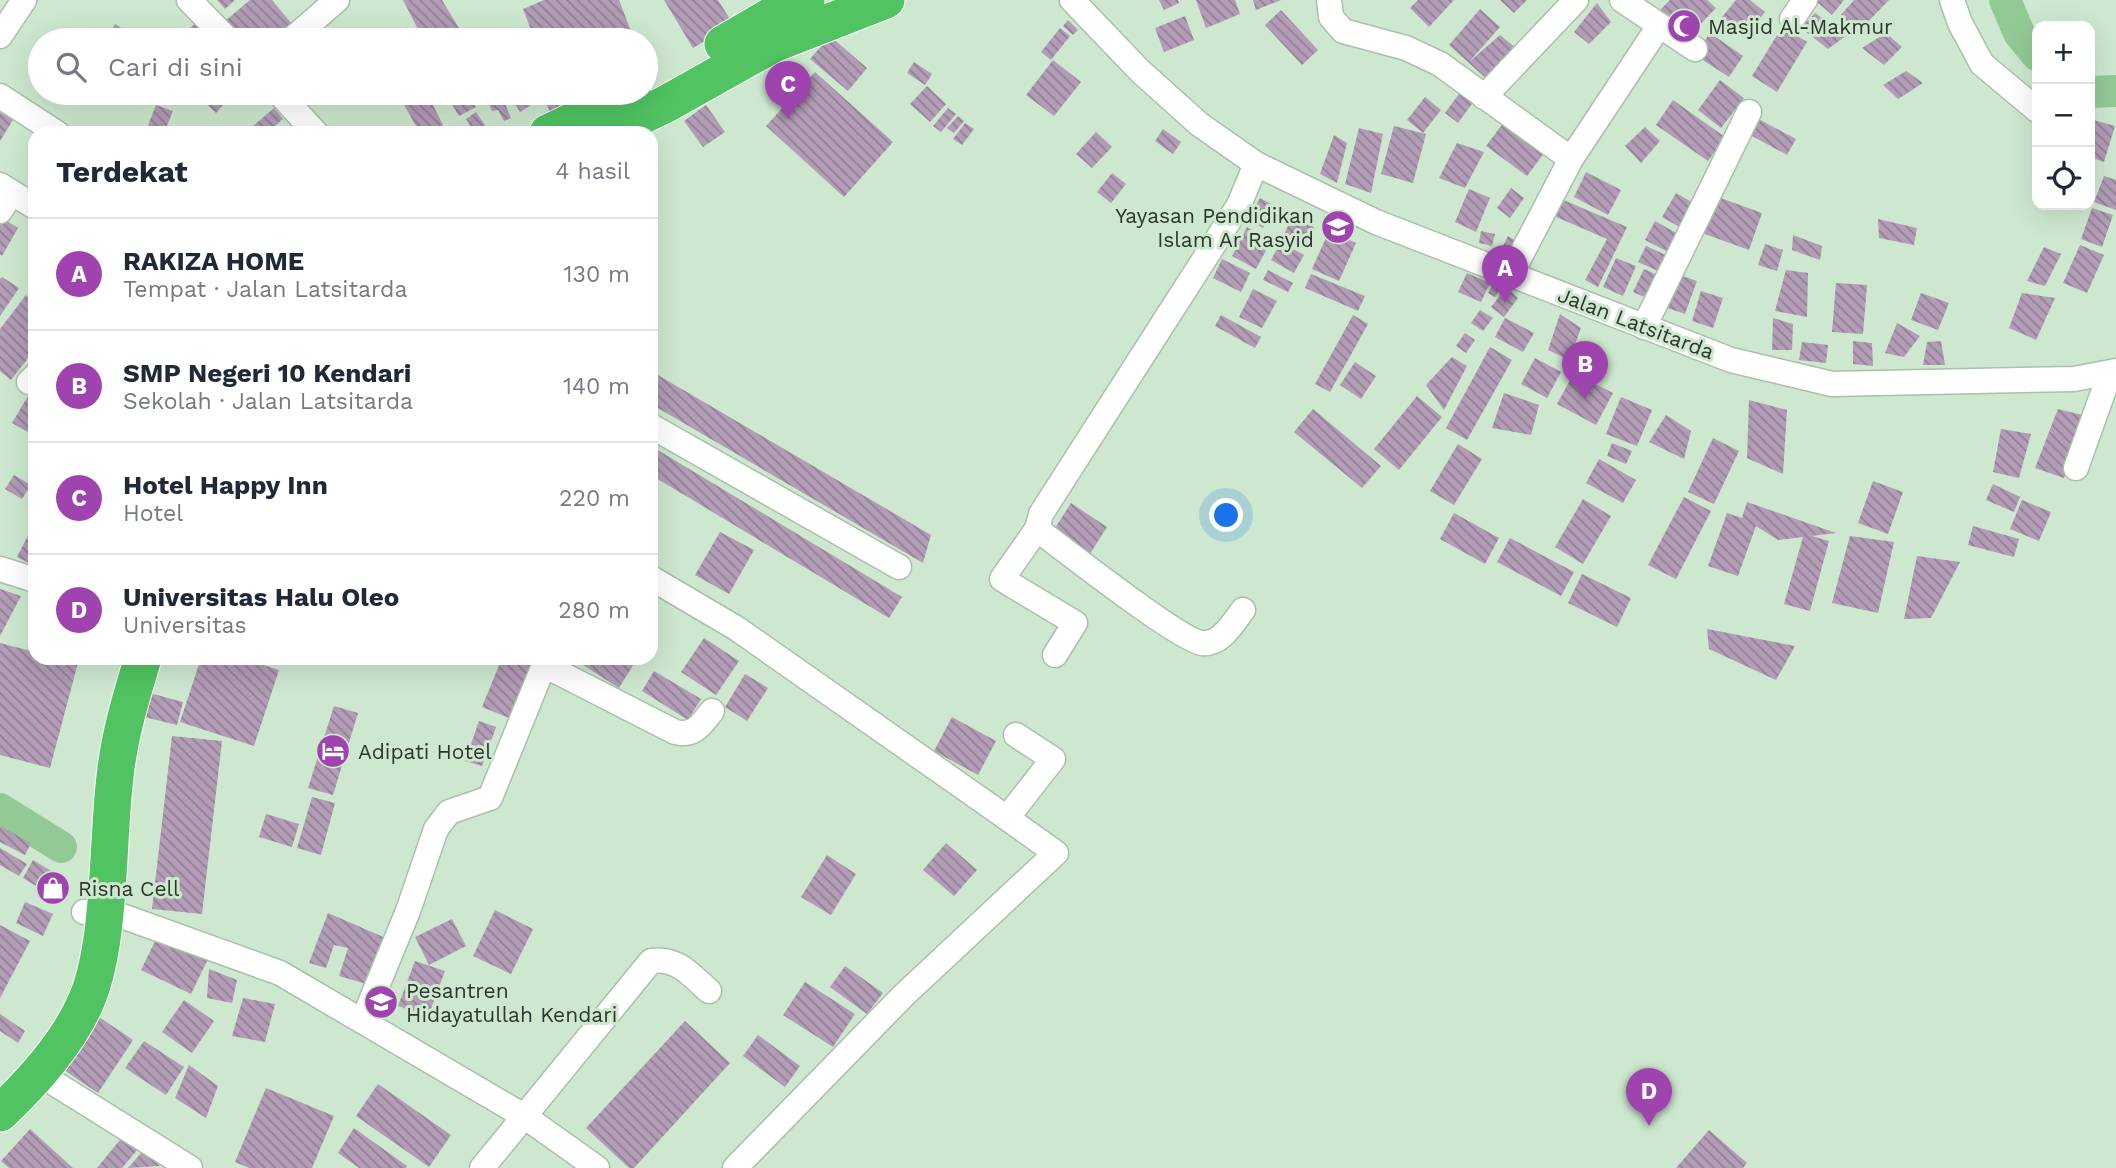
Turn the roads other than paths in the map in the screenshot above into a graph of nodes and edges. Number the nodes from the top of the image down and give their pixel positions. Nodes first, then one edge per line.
1 (24, 0) edge
2 (189, 0) edge
3 (337, 0) edge
4 (886, 0) edge
5 (1072, 0) edge
6 (1329, 0) edge
7 (1576, 0) edge
8 (1622, 0) edge
9 (1952, 0) edge
10 (794, 2) edge
11 (1659, 26) junction
12 (216, 28) edge
13 (305, 28) edge
14 (0, 36) edge
15 (1695, 49) dead end
16 (658, 79) edge
17 (0, 96) edge
18 (1484, 97) junction
19 (290, 105) edge
20 (607, 105) edge
21 (2032, 106) edge
22 (1749, 113) dead end
23 (46, 126) edge
24 (310, 126) edge
25 (563, 126) edge
26 (620, 126) edge
27 (1571, 159) junction
28 (1256, 164) junction
29 (4, 196) edge
30 (28, 205) edge
31 (1511, 274) junction
32 (1644, 327) junction
33 (2113, 372) edge
34 (658, 430) edge
35 (2076, 468) dead end
36 (1037, 529) junction
37 (900, 567) dead end
38 (0, 569) edge
39 (28, 578) edge
40 (658, 582) edge
41 (1242, 610) dead end
42 (1055, 655) dead end
43 (117, 665) edge
44 (140, 665) edge
45 (536, 665) edge
46 (545, 665) edge
47 (712, 711) dead end
48 (1016, 735) dead end
49 (1007, 818) junction
50 (93, 911) junction
51 (709, 991) dead end
52 (363, 1020) junction
53 (38, 1073) junction
54 (0, 1083) edge
55 (0, 1113) edge
56 (524, 1116) junction
57 (190, 1168) edge
58 (482, 1168) edge
59 (597, 1168) edge
60 (735, 1168) edge

1 - 14 street
2 - 12 street
3 - 13 street
4 - 26 highway
5 - 28 street, Jalan Latsitarda
6 - 18 street
7 - 18 street
8 - 11 street
9 - 21 street
10 - 16 highway
11 - 15 street
11 - 27 street
17 - 23 street
18 - 27 street
19 - 24 street
20 - 25 highway
22 - 32 street
27 - 31 street
28 - 31 street, Jalan Latsitarda
28 - 36 street
29 - 30 street
31 - 32 street, Jalan Latsitarda
32 - 33 street, Jalan Latsitarda
33 - 35 street
34 - 37 street
36 - 41 street
36 - 42 street
38 - 39 street
40 - 49 street
43 - 50 highway
44 - 50 highway
45 - 52 street
46 - 47 street
48 - 49 street
49 - 60 street
50 - 52 street
50 - 53 highway
50 - 54 highway
51 - 56 street
52 - 56 street
53 - 55 highway
53 - 57 street
56 - 58 street
56 - 59 street

